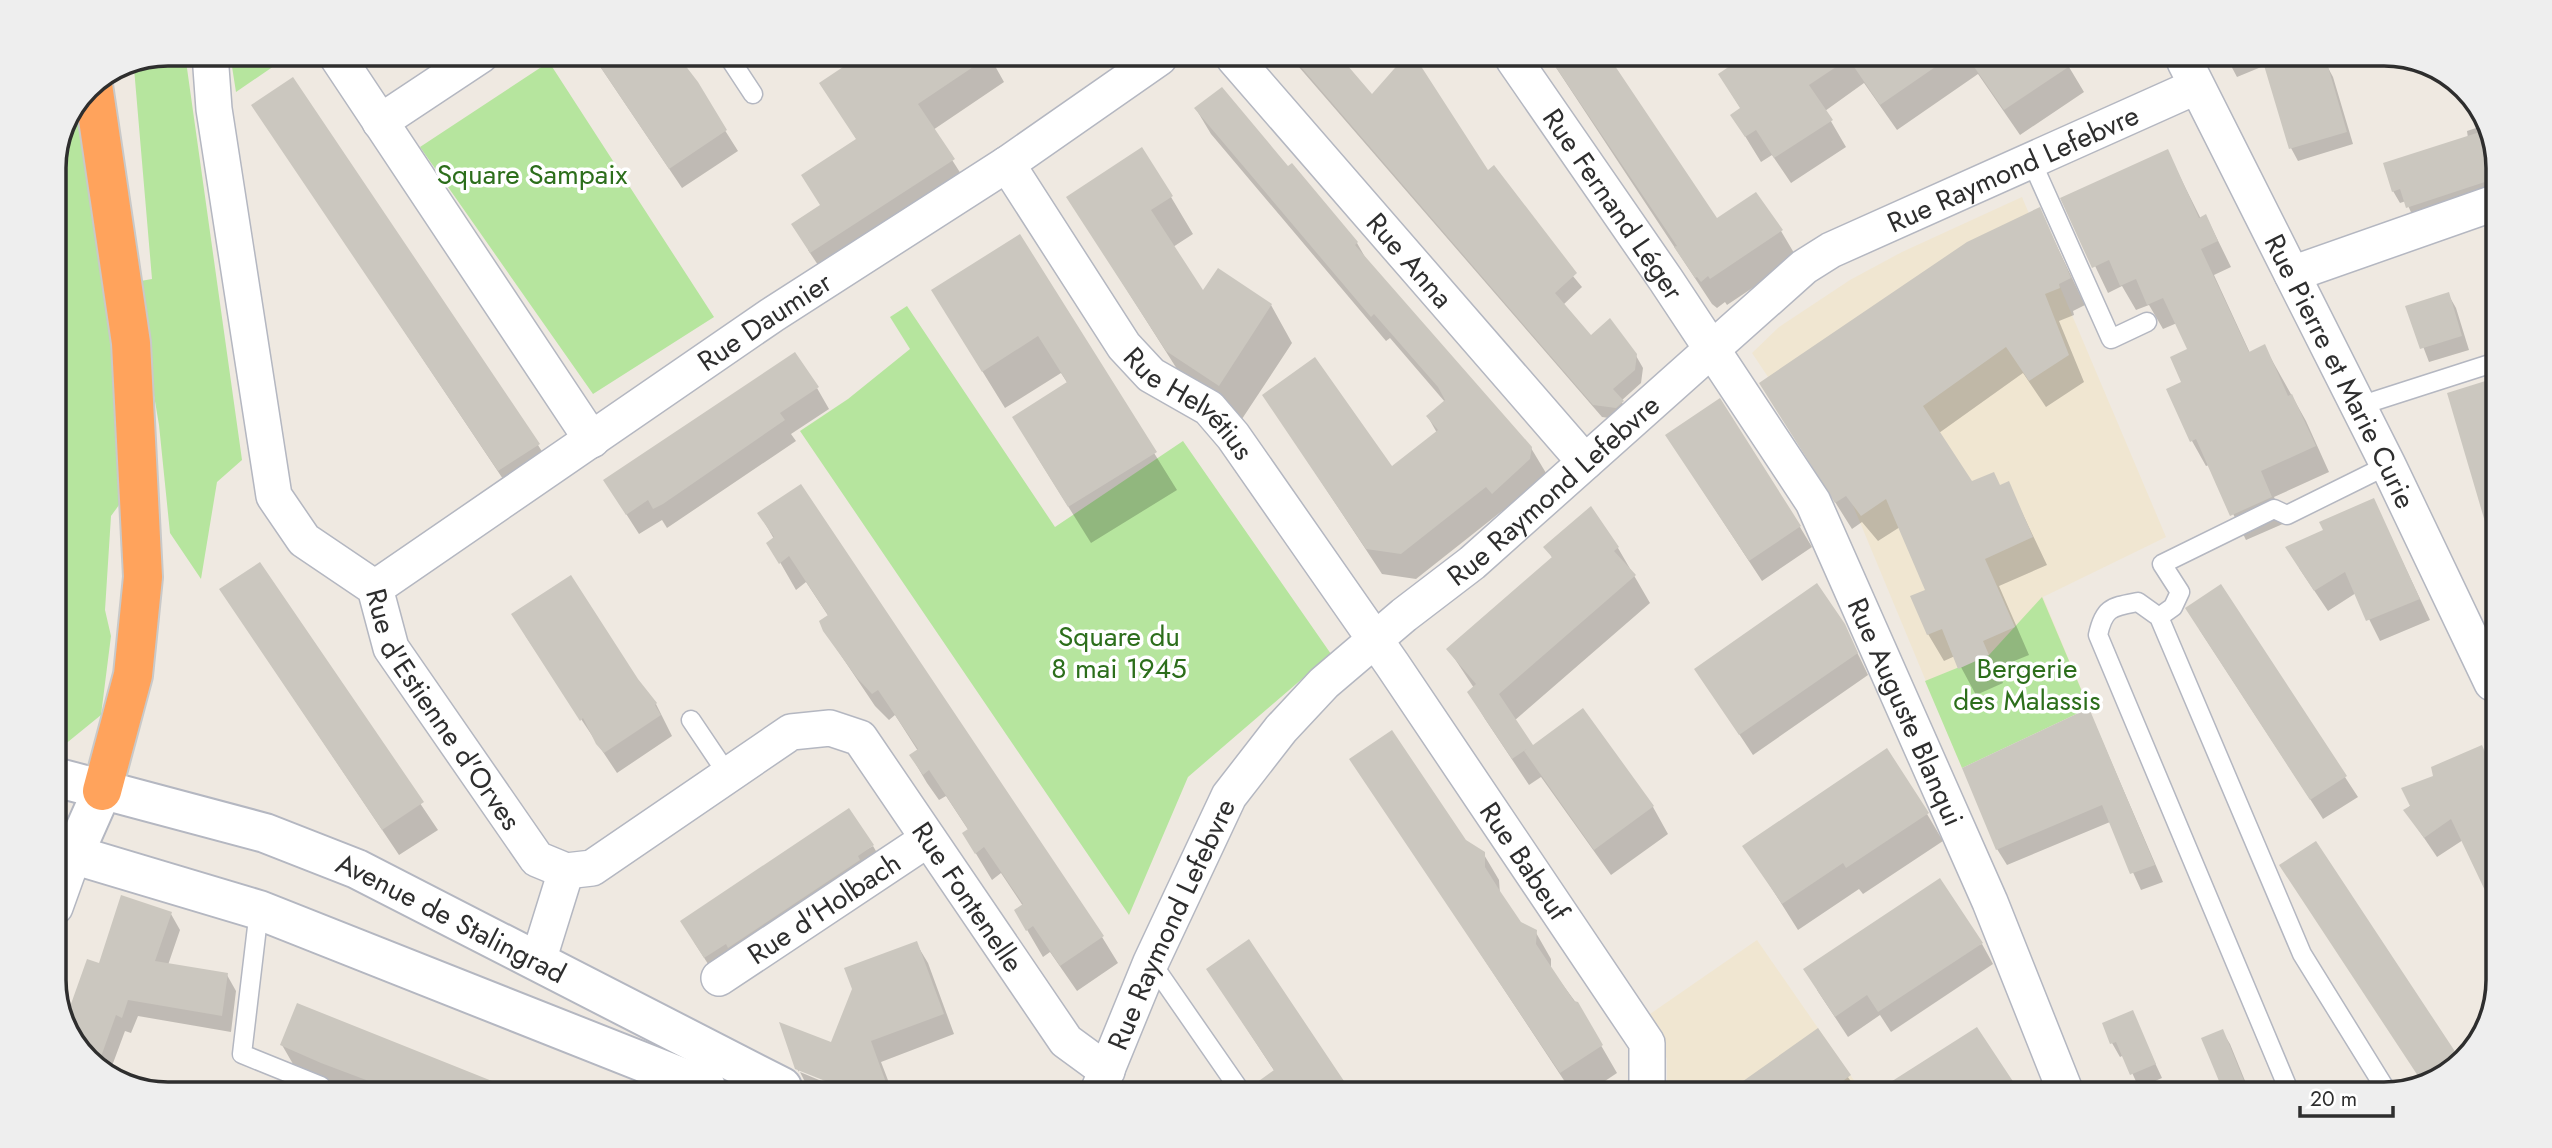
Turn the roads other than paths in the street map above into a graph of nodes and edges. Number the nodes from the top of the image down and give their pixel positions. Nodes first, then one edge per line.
1 (211, 67) edge
2 (344, 67) edge
3 (463, 67) edge
4 (735, 67) edge
5 (1146, 67) edge
6 (1242, 67) edge
7 (1519, 67) edge
8 (2190, 75) edge
9 (753, 93) dead end
10 (95, 98) edge
11 (380, 122) junction
12 (2031, 160) junction
13 (1007, 164) junction
14 (2485, 206) edge
15 (2292, 274) junction
16 (2147, 322) dead end
17 (1711, 349) junction
18 (2485, 365) edge
19 (2359, 406) junction
20 (592, 440) junction
21 (1585, 462) junction
22 (2388, 465) junction
23 (375, 588) junction
24 (2159, 617) junction
25 (1374, 640) junction
26 (2486, 670) edge
27 (691, 720) dead end
28 (728, 775) junction
29 (67, 781) edge
30 (102, 791) junction
31 (928, 839) junction
32 (67, 846) edge
33 (67, 852) edge
34 (566, 872) junction
35 (259, 910) junction
36 (538, 961) junction
37 (1151, 962) junction
38 (719, 978) dead end
39 (1103, 1080) edge
40 (311, 1082) edge
41 (693, 1082) edge
42 (772, 1082) edge
43 (1234, 1082) edge
44 (1647, 1082) edge
45 (2062, 1082) edge
46 (2285, 1082) edge
47 (2381, 1082) edge

1 - 23 street, Rue d'Estienne d'Orves
2 - 11 street
3 - 11 street
4 - 9 lane
5 - 13 street, Rue Daumier
6 - 21 street, Rue Anna
7 - 17 street, Rue Fernand Léger
8 - 12 street, Rue Raymond Lefebvre
8 - 15 street, Rue Pierre et Marie Curie
10 - 30 highway
11 - 20 street
12 - 16 lane
12 - 17 street, Rue Raymond Lefebvre
13 - 20 street, Rue Daumier
13 - 25 street, Rue Helvétius
14 - 15 street
15 - 19 street, Rue Pierre et Marie Curie
17 - 21 street, Rue Raymond Lefebvre
17 - 45 street, Rue Auguste Blanqui
18 - 19 lane
19 - 22 street, Rue Pierre et Marie Curie
20 - 23 street, Rue Daumier
21 - 25 street, Rue Raymond Lefebvre
22 - 24 lane
22 - 26 street, Rue Pierre et Marie Curie
23 - 34 street, Rue d'Estienne d'Orves
24 - 46 lane
24 - 47 lane
25 - 37 street, Rue Raymond Lefebvre
25 - 44 street, Rue Babeuf
27 - 28 lane
28 - 31 street, Rue Fontenelle
28 - 34 street
29 - 30 main road, Avenue de Stalingrad
30 - 32 main road
30 - 36 main road, Avenue de Stalingrad
31 - 38 street, Rue d'Holbach
31 - 39 street, Rue Fontenelle
33 - 35 main road, Avenue de Stalingrad
34 - 36 street
35 - 40 lane
35 - 41 main road, Avenue de Stalingrad
36 - 42 main road, Avenue de Stalingrad
37 - 39 street, Rue Raymond Lefebvre
37 - 43 lane

